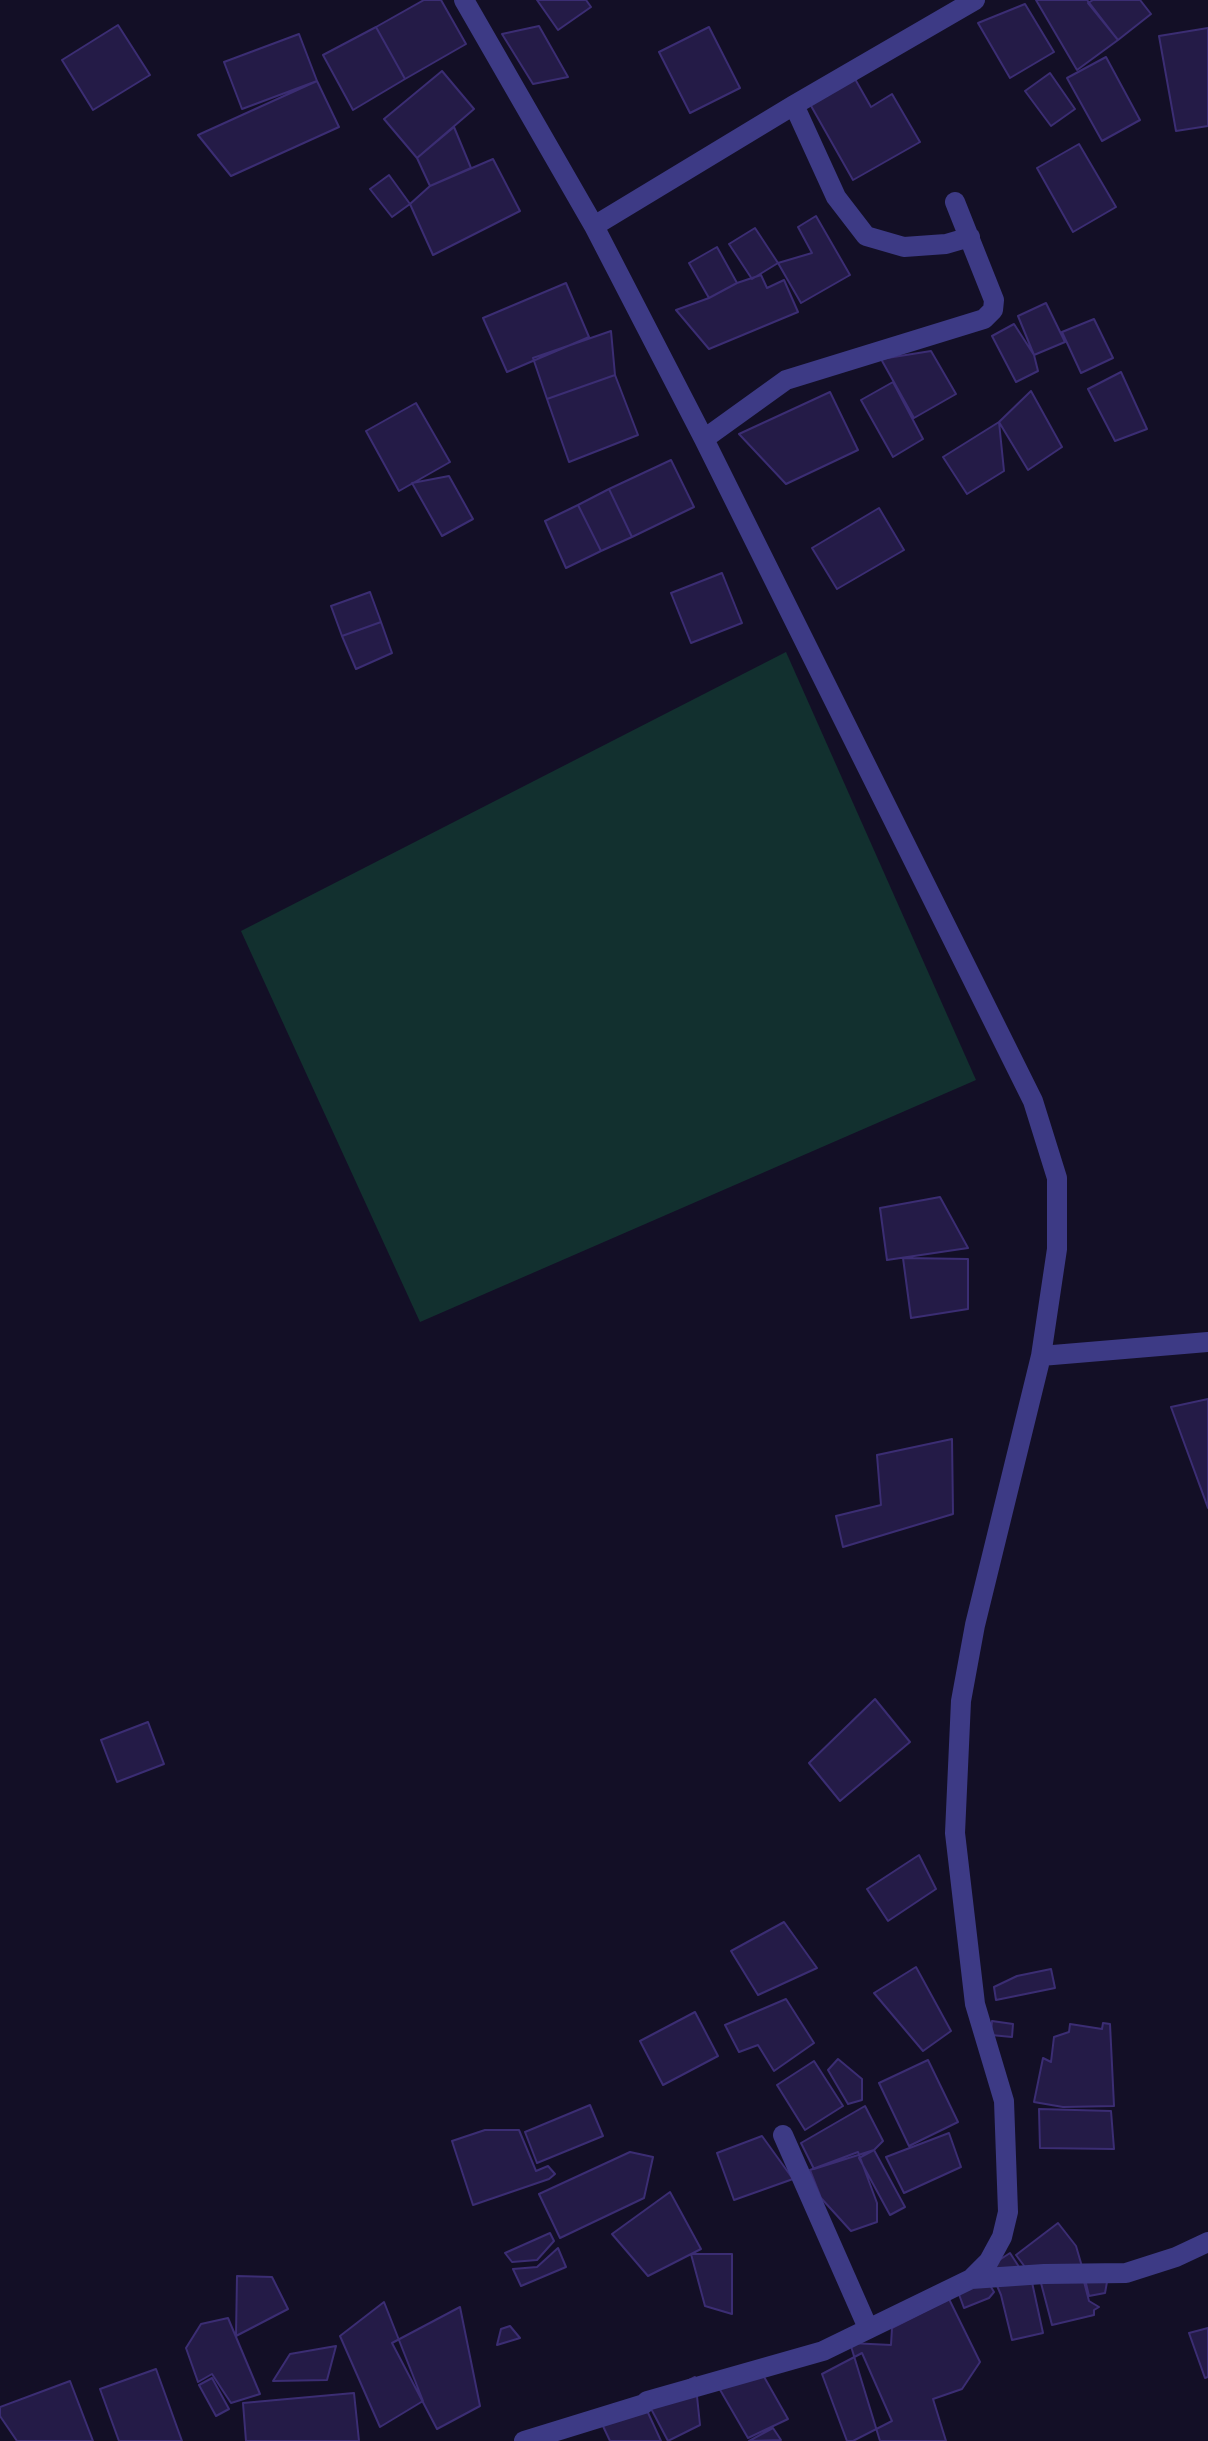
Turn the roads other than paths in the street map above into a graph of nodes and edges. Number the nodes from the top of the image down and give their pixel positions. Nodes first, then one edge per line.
1 (464, 0) edge
2 (975, 0) edge
3 (794, 105) junction
4 (955, 202) dead end
5 (594, 226) junction
6 (970, 237) junction
7 (704, 439) junction
8 (1208, 1342) edge
9 (1041, 1356) junction
10 (783, 2135) dead end
11 (1208, 2242) edge
12 (971, 2279) junction
13 (868, 2328) junction
14 (557, 2436) edge
15 (524, 2441) edge

1 - 5 street
2 - 3 street
3 - 5 street
3 - 6 street
4 - 6 street
5 - 7 street
6 - 7 street
7 - 9 street
8 - 9 street
9 - 12 street
10 - 13 street
11 - 12 street
12 - 13 street
13 - 14 street
14 - 15 street

